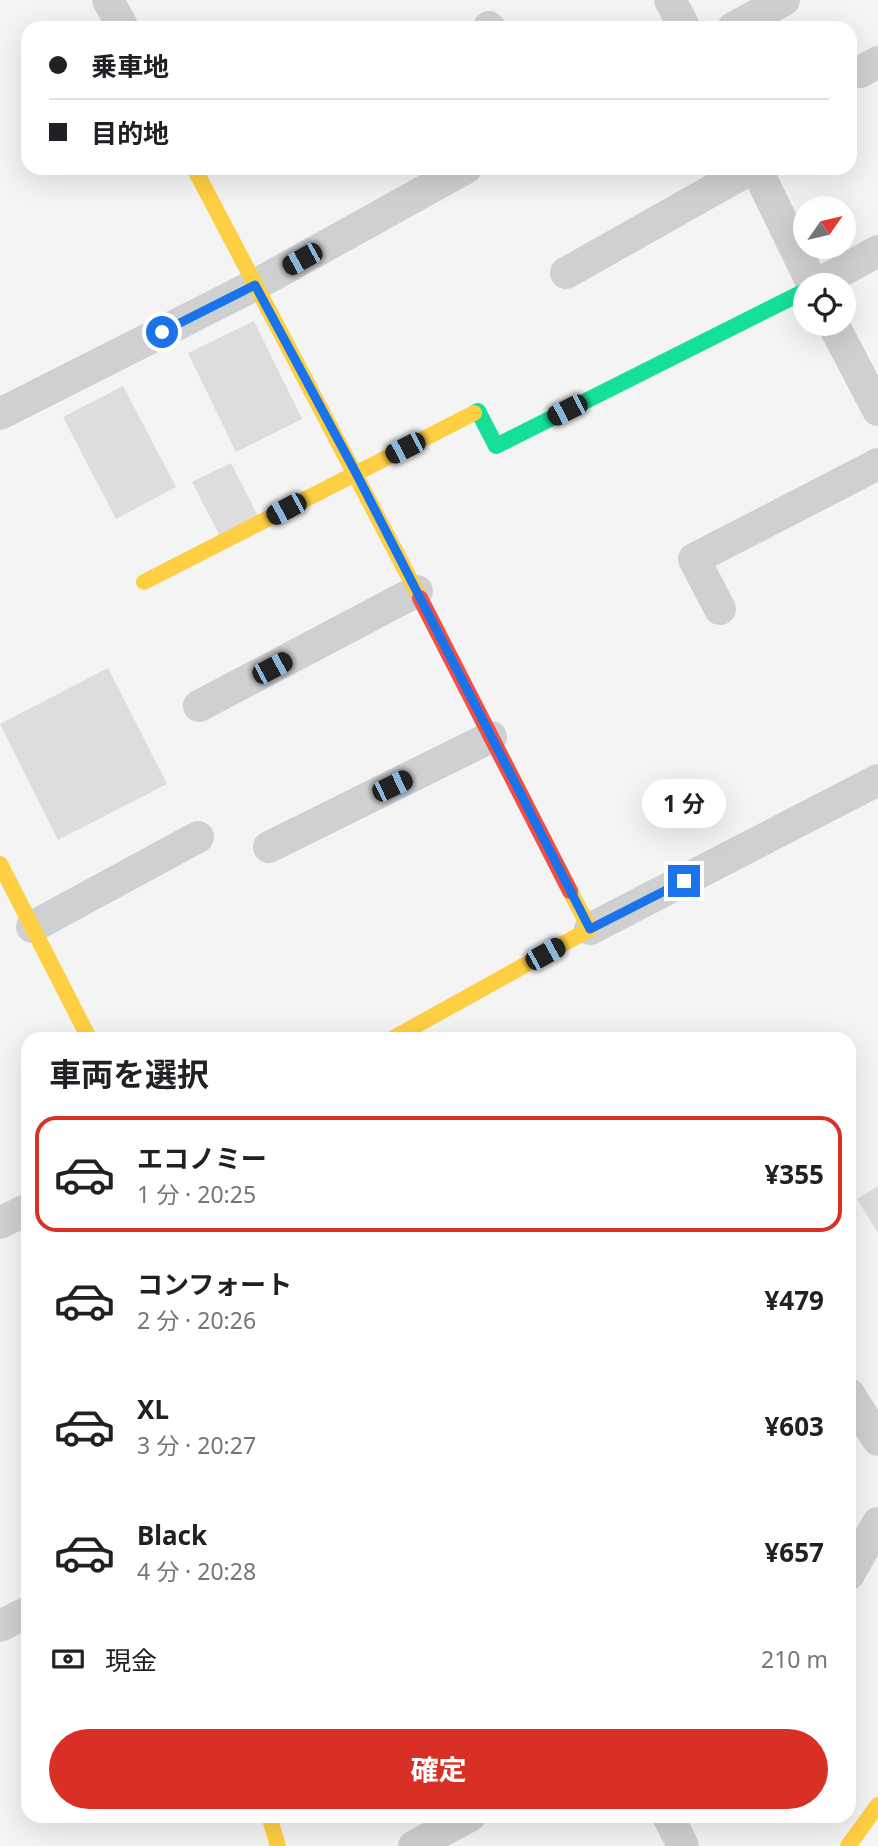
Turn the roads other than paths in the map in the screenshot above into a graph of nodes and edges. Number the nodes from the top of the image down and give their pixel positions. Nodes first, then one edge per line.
1 (108, 0) edge
2 (670, 0) edge
3 (785, 0) edge
4 (119, 21) edge
5 (681, 21) edge
6 (746, 21) edge
7 (198, 175) edge
8 (453, 175) edge
9 (741, 175) edge
10 (758, 175) edge
11 (878, 251) edge
12 (566, 273) dead end
13 (809, 273) edge
14 (837, 273) edge
15 (255, 285) junction
16 (793, 297) edge
17 (839, 336) edge
18 (878, 410) edge
19 (0, 414) edge
20 (878, 464) edge
21 (356, 473) junction
22 (144, 582) dead end
23 (417, 591) junction
24 (720, 609) dead end
25 (199, 706) dead end
26 (491, 737) junction
27 (878, 780) edge
28 (198, 838) dead end
29 (269, 847) dead end
30 (0, 864) edge
31 (32, 927) junction
32 (590, 929) junction
33 (86, 1032) edge
34 (404, 1032) edge
35 (21, 1212) edge
36 (0, 1223) edge
37 (856, 1405) edge
38 (878, 1440) edge
39 (878, 1523) edge
40 (856, 1562) edge
41 (21, 1616) edge
42 (0, 1626) edge
43 (878, 1805) edge
44 (271, 1823) edge
45 (457, 1823) edge
46 (672, 1823) edge
47 (278, 1846) edge
48 (414, 1846) edge
49 (683, 1846) edge
50 (848, 1846) edge

1 - 4 street
2 - 5 street
3 - 6 street
7 - 15 street
8 - 15 street
9 - 12 street
10 - 13 street
11 - 14 street
15 - 19 street
15 - 21 street
16 - 21 street
17 - 18 street
20 - 24 street
21 - 22 street
21 - 23 street
23 - 25 street
23 - 26 street
26 - 29 street
26 - 32 street
27 - 32 street
28 - 31 street
30 - 31 street
31 - 33 street
32 - 34 street
35 - 36 street
37 - 38 street
39 - 40 street
41 - 42 street
43 - 50 street
44 - 47 street
45 - 48 street
46 - 49 street

